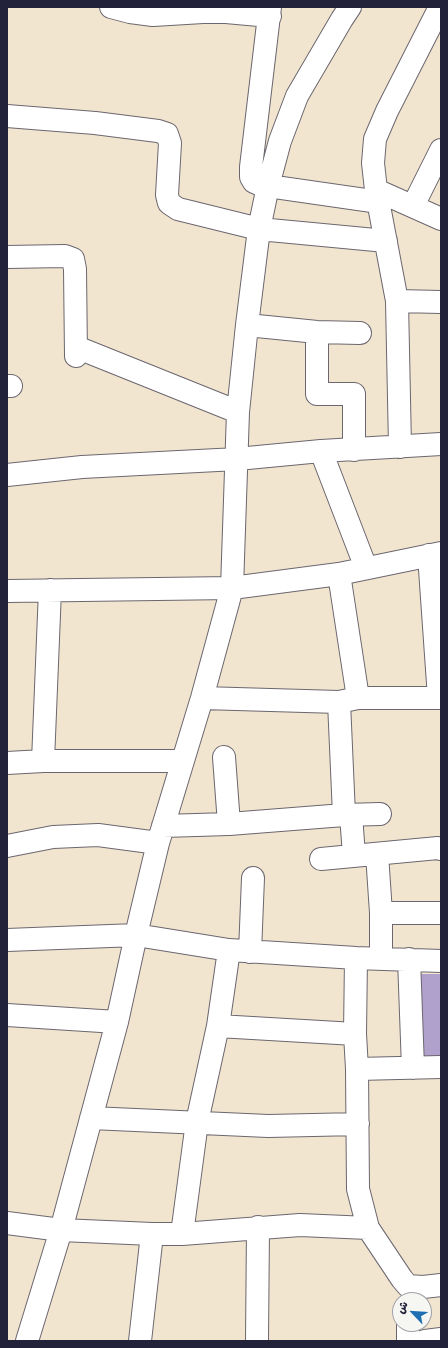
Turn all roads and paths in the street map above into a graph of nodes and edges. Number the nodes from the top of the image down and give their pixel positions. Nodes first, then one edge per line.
1 (111, 7) edge
2 (350, 7) edge
3 (440, 7) edge
4 (270, 11) edge
5 (7, 116) edge
6 (441, 150) edge
7 (268, 186) junction
8 (377, 196) junction
9 (413, 206) junction
10 (441, 219) edge
11 (259, 229) junction
12 (386, 241) junction
13 (7, 256) edge
14 (398, 301) junction
15 (441, 302) edge
16 (247, 325) junction
17 (317, 332) junction
18 (360, 333) dead end
19 (238, 412) junction
20 (441, 444) edge
21 (400, 447) junction
22 (354, 450) junction
23 (320, 452) junction
24 (237, 459) junction
25 (7, 475) edge
26 (435, 554) edge
27 (366, 568) junction
28 (339, 574) junction
29 (232, 588) junction
30 (50, 590) junction
31 (7, 591) edge
32 (202, 698) junction
33 (440, 698) edge
34 (348, 700) junction
35 (224, 757) dead end
36 (43, 761) junction
37 (182, 761) junction
38 (7, 763) edge
39 (380, 814) dead end
40 (347, 815) junction
41 (229, 824) junction
42 (161, 834) junction
43 (7, 846) edge
44 (441, 849) edge
45 (377, 854) junction
46 (354, 856) junction
47 (320, 859) dead end
48 (253, 878) dead end
49 (381, 913) junction
50 (441, 913) edge
51 (136, 935) junction
52 (7, 940) edge
53 (229, 950) junction
54 (250, 952) junction
55 (356, 958) junction
56 (381, 958) junction
57 (409, 959) junction
58 (441, 961) edge
59 (7, 1015) edge
60 (118, 1022) junction
61 (218, 1026) junction
62 (355, 1034) junction
63 (441, 1067) edge
64 (413, 1068) junction
65 (357, 1069) junction
66 (91, 1118) junction
67 (197, 1122) junction
68 (358, 1124) junction
69 (7, 1223) edge
70 (258, 1227) junction
71 (368, 1228) junction
72 (61, 1230) junction
73 (152, 1234) junction
74 (182, 1234) junction
75 (441, 1285) edge
76 (408, 1292) edge
77 (410, 1292) edge
78 (441, 1339) edge
79 (27, 1341) edge
80 (140, 1341) edge
81 (257, 1341) edge
82 (425, 1341) edge

1 - 4 street
2 - 7 street
3 - 8 street
4 - 7 street
5 - 11 street
6 - 9 street
7 - 8 street
7 - 11 street
8 - 9 street
8 - 12 street
9 - 10 street
11 - 12 street
11 - 16 street
12 - 14 street
13 - 19 street
14 - 15 street
14 - 21 street
16 - 17 street
16 - 19 street
17 - 18 street
17 - 22 street
19 - 24 street
20 - 21 street
21 - 22 street
22 - 23 street
23 - 24 street
23 - 27 street
24 - 25 street
24 - 29 street
26 - 27 street
26 - 33 street
27 - 28 street
28 - 29 street
28 - 34 street
29 - 30 street
29 - 32 street
30 - 31 street
30 - 36 street
32 - 34 street
32 - 37 street
33 - 34 street
34 - 40 street
35 - 41 street
36 - 37 street
36 - 38 street
37 - 42 street
39 - 40 street
40 - 41 street
40 - 46 street
41 - 42 street
42 - 43 street
42 - 51 street
44 - 45 street
45 - 46 street
45 - 49 street
46 - 47 street
48 - 54 street
49 - 50 street
49 - 56 street
51 - 52 street
51 - 53 street
51 - 60 street
53 - 54 street
53 - 61 street
54 - 55 street
55 - 56 street
55 - 62 street
56 - 57 street
57 - 58 street
57 - 64 street
59 - 60 street
60 - 66 street
61 - 62 street
61 - 67 street
62 - 65 street
63 - 64 street
64 - 65 street
65 - 68 street
66 - 67 street
66 - 72 street
67 - 68 street
67 - 74 street
68 - 71 street
69 - 72 street
70 - 71 street
70 - 74 street
70 - 81 street
71 - 76 street
72 - 73 street
72 - 79 street
73 - 74 street
73 - 80 street
75 - 77 street
78 - 82 street

